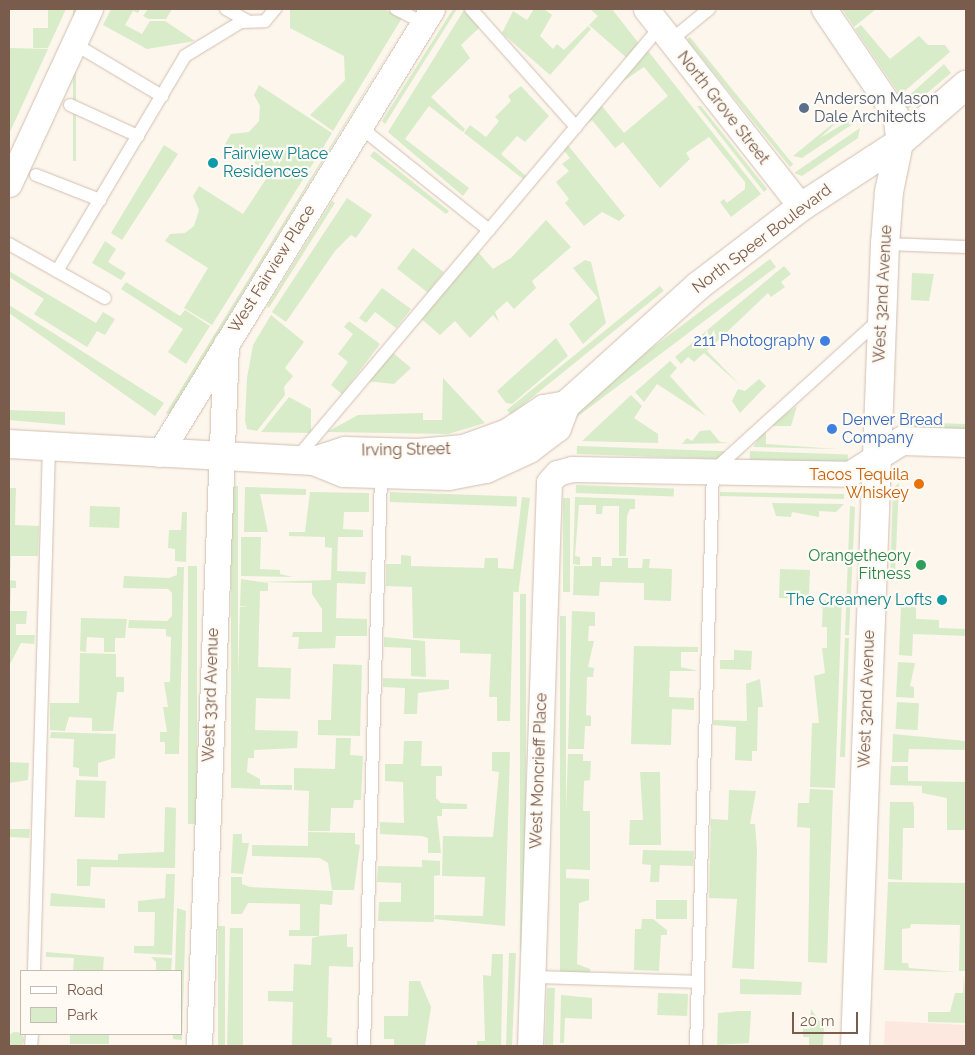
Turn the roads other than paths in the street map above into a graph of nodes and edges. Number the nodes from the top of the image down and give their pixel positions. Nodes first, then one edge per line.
1 (90, 9) edge
2 (226, 9) edge
3 (275, 9) edge
4 (396, 9) edge
5 (471, 9) edge
6 (709, 9) edge
7 (824, 9) edge
8 (428, 16) edge
9 (246, 20) junction
10 (659, 25) edge
11 (73, 43) junction
12 (966, 85) edge
13 (162, 96) junction
14 (70, 105) dead end
15 (360, 127) junction
16 (576, 127) junction
17 (138, 136) junction
18 (899, 143) junction
19 (36, 175) dead end
20 (9, 184) edge
21 (100, 200) junction
22 (801, 207) junction
23 (488, 230) junction
24 (9, 244) edge
25 (885, 244) junction
26 (966, 247) edge
27 (57, 271) junction
28 (105, 298) dead end
29 (882, 317) junction
30 (226, 344) junction
31 (566, 405) junction
32 (966, 443) edge
33 (9, 444) edge
34 (49, 448) junction
35 (159, 454) junction
36 (219, 456) junction
37 (876, 457) junction
38 (305, 460) junction
39 (713, 472) junction
40 (381, 475) junction
41 (34, 970) edge
42 (532, 977) junction
43 (698, 982) junction
44 (200, 1046) edge
45 (364, 1046) edge
46 (530, 1046) edge
47 (696, 1046) edge
48 (854, 1046) edge

1 - 11 street
2 - 9 lane
3 - 9 lane
4 - 8 lane
5 - 16 lane
6 - 10 lane
7 - 18 street
8 - 15 street, West Fairview Place
9 - 13 lane
10 - 16 lane
10 - 22 street, North Grove Street
11 - 13 lane
11 - 20 street
12 - 18 main road, North Speer Boulevard
13 - 17 lane
14 - 17 lane
15 - 23 lane
15 - 30 street, West Fairview Place
16 - 23 lane
17 - 21 lane
18 - 22 main road, North Speer Boulevard
18 - 25 main road, West 32nd Avenue
19 - 21 lane
21 - 27 lane
22 - 31 main road, North Speer Boulevard
23 - 38 lane
24 - 27 lane
25 - 26 lane
25 - 29 main road, West 32nd Avenue
27 - 28 lane
29 - 37 main road, West 32nd Avenue
29 - 39 lane
30 - 35 street, West Fairview Place
30 - 36 street, West 33rd Avenue
31 - 38 main road, Irving Street
31 - 40 main road, Irving Street
32 - 37 main road
33 - 34 main road, Irving Street
34 - 35 main road, Irving Street
34 - 41 lane
35 - 36 main road, Irving Street
36 - 38 main road, Irving Street
36 - 44 street, West 33rd Avenue
37 - 39 street
37 - 48 main road, West 32nd Avenue
38 - 40 main road, Irving Street
39 - 42 street, West Moncrieff Place
39 - 43 lane
40 - 45 lane
42 - 43 lane
42 - 46 street, West Moncrieff Place
43 - 47 lane

